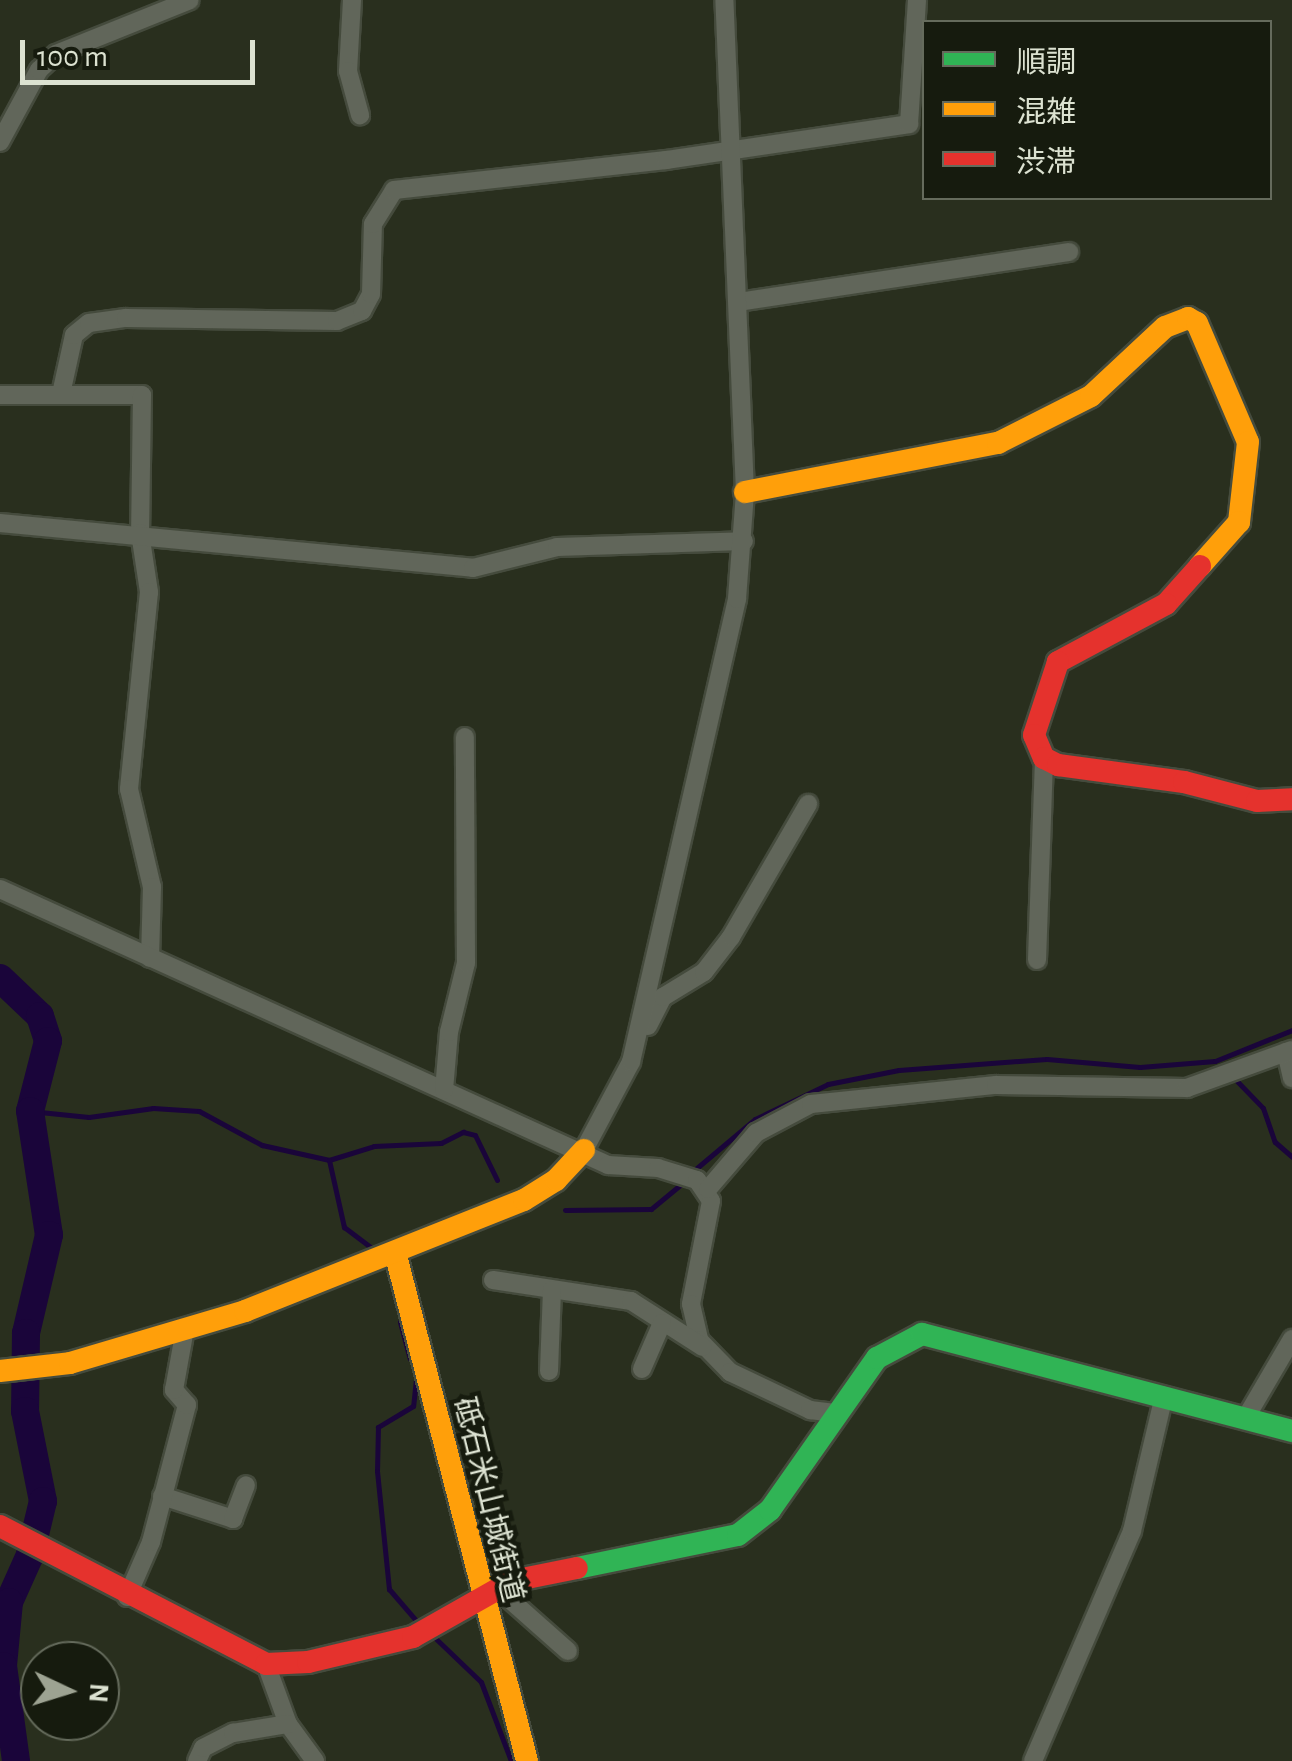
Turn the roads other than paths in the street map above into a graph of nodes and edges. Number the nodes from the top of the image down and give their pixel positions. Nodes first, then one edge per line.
1 (190, 0) edge
2 (352, 0) edge
3 (724, 0) edge
4 (917, 0) edge
5 (360, 115) dead end
6 (0, 142) edge
7 (731, 147) junction
8 (1069, 252) dead end
9 (738, 302) junction
10 (61, 394) junction
11 (0, 395) edge
12 (745, 492) junction
13 (0, 523) edge
14 (140, 532) junction
15 (744, 541) junction
16 (466, 738) dead end
17 (1044, 758) junction
18 (1292, 800) edge
19 (808, 804) dead end
20 (0, 889) edge
21 (150, 958) junction
22 (1038, 960) dead end
23 (637, 1034) junction
24 (1289, 1051) edge
25 (1292, 1078) edge
26 (444, 1090) junction
27 (584, 1150) junction
28 (708, 1189) junction
29 (395, 1252) junction
30 (493, 1280) dead end
31 (552, 1290) junction
32 (662, 1323) junction
33 (184, 1329) junction
34 (1292, 1339) edge
35 (703, 1347) junction
36 (642, 1369) dead end
37 (549, 1371) dead end
38 (0, 1372) edge
39 (1164, 1396) junction
40 (835, 1413) junction
41 (1245, 1419) junction
42 (1292, 1432) edge
43 (246, 1486) dead end
44 (162, 1496) junction
45 (9, 1532) edge
46 (490, 1595) junction
47 (126, 1597) junction
48 (568, 1650) dead end
49 (266, 1664) junction
50 (288, 1724) junction
51 (198, 1761) edge
52 (315, 1761) edge
53 (527, 1761) edge
54 (1032, 1761) edge

1 - 6 street
2 - 5 street
3 - 7 street
4 - 7 street
7 - 9 street
7 - 10 street
8 - 9 street
9 - 12 street
10 - 11 street
10 - 14 street
12 - 15 street
12 - 17 street
13 - 14 street
14 - 15 street
14 - 21 street
15 - 23 street
16 - 26 street
17 - 18 street
17 - 22 street
19 - 23 street
20 - 21 street
21 - 26 street
23 - 27 street
24 - 25 street
24 - 28 street
26 - 27 street
27 - 28 street
27 - 29 street
28 - 35 street
29 - 33 street
29 - 46 street, 砥石米山城街道
30 - 31 street
31 - 32 street
31 - 37 street
32 - 35 street
32 - 36 street
33 - 38 street
33 - 44 street
34 - 41 street
35 - 40 street
39 - 40 street
39 - 41 street
39 - 54 street
40 - 46 street
41 - 42 street
43 - 44 street
44 - 47 street
45 - 47 street
46 - 48 street
46 - 49 street
46 - 53 street, 砥石米山城街道
47 - 49 street
49 - 50 street
50 - 51 street
50 - 52 street

